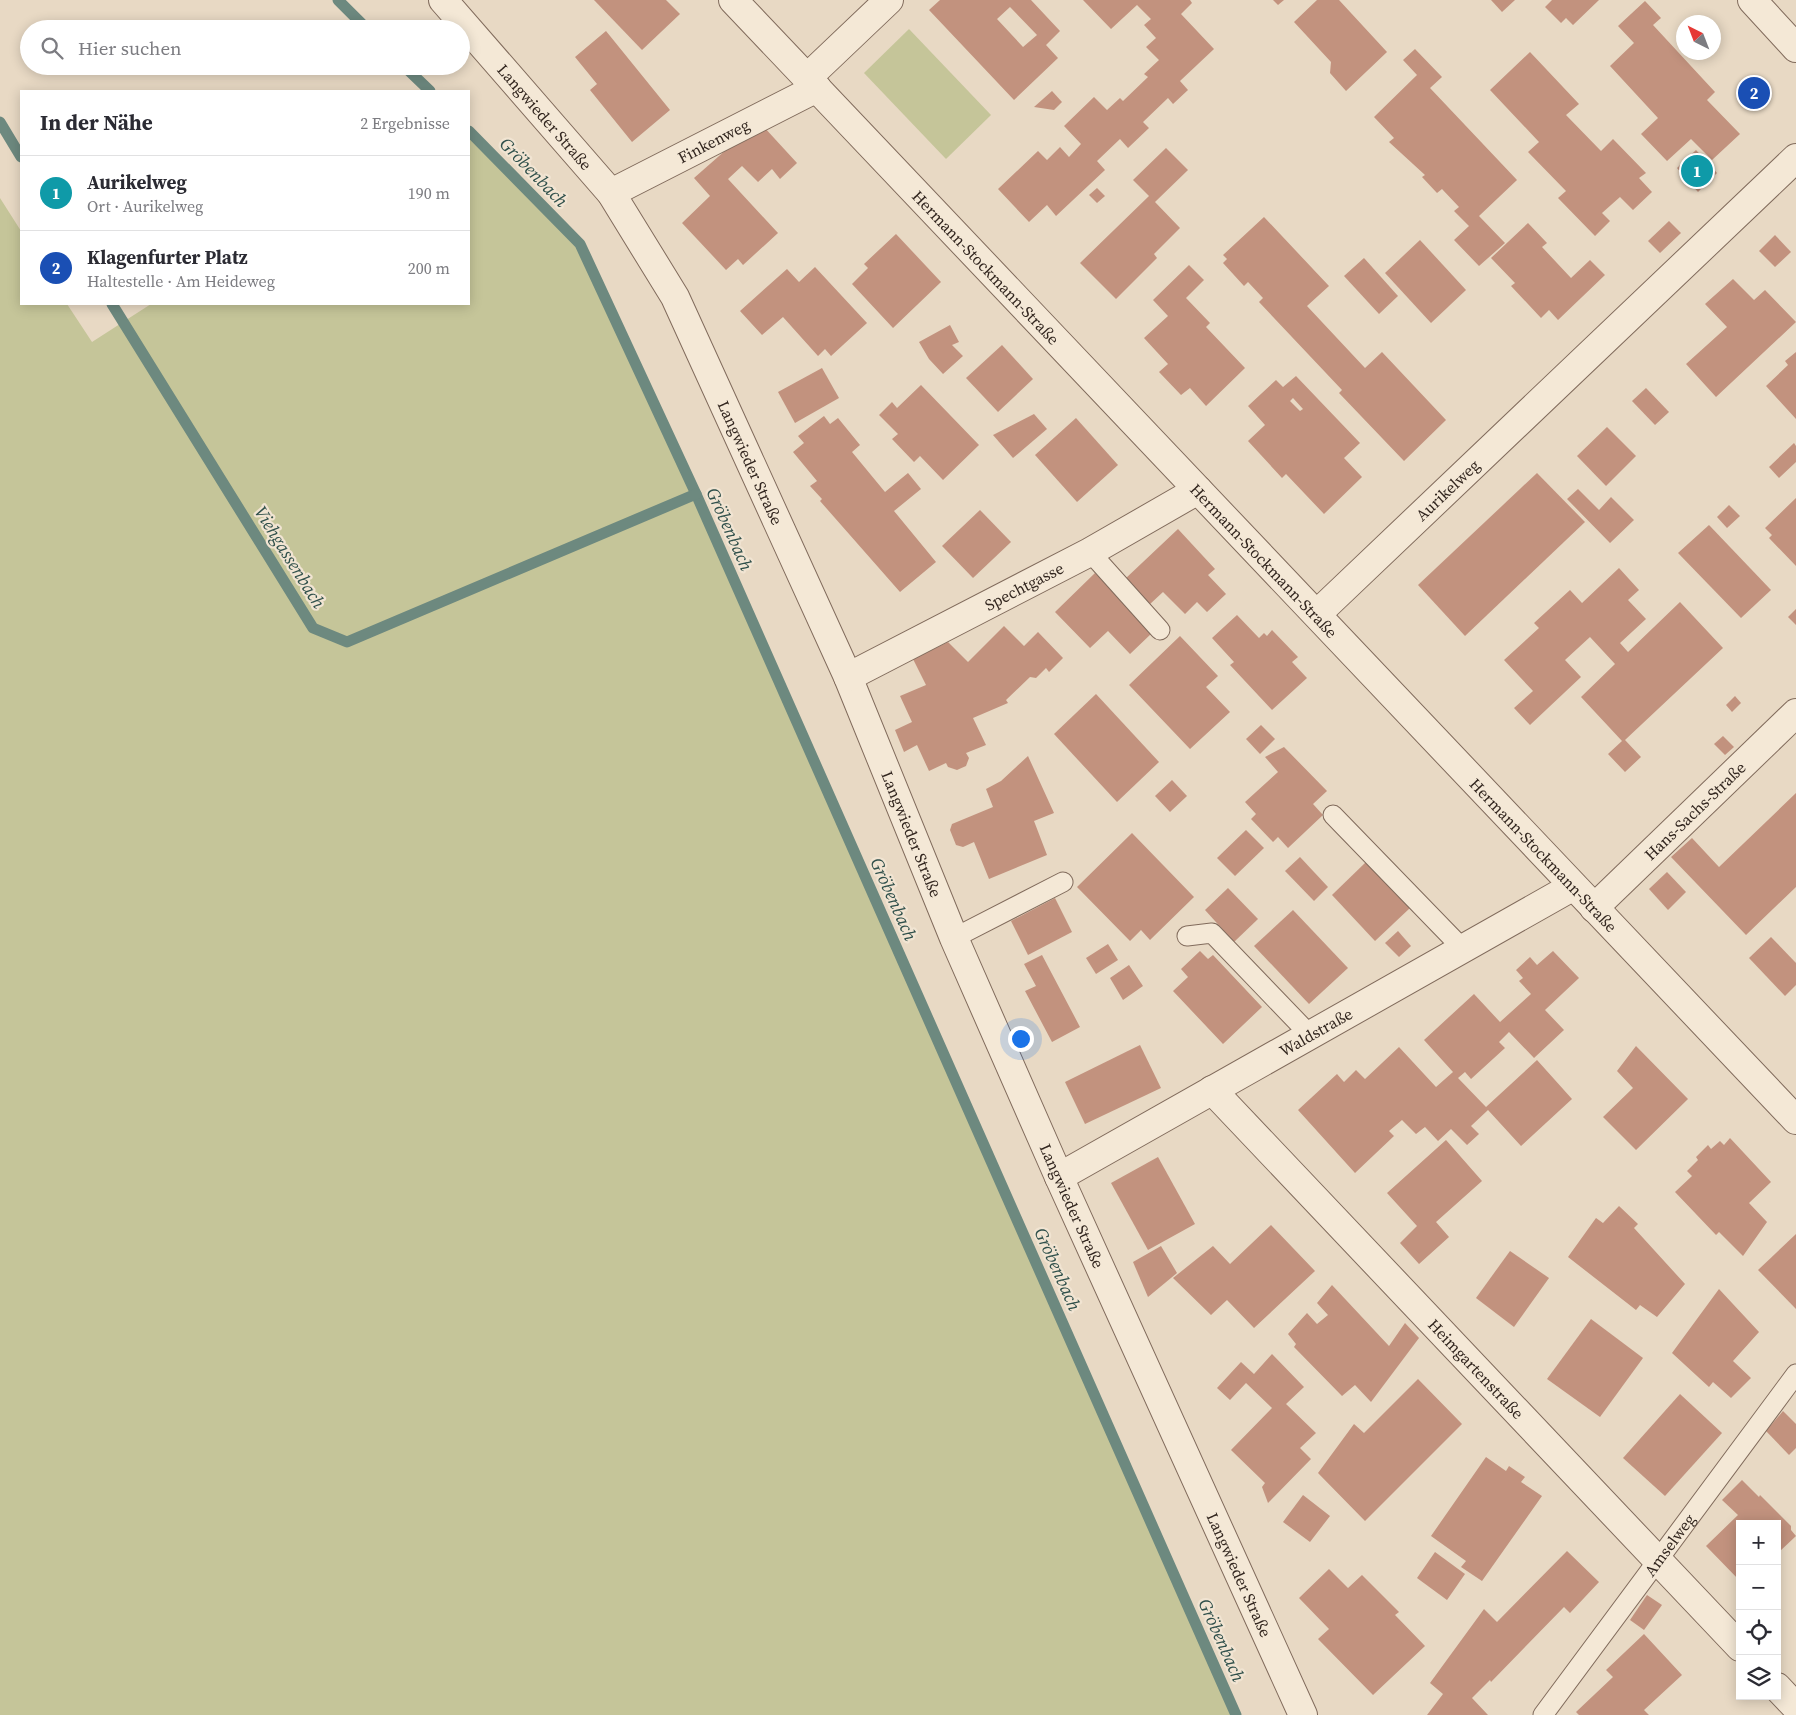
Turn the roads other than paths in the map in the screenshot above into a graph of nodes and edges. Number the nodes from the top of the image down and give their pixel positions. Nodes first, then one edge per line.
1 (443, 0) edge
2 (733, 0) edge
3 (889, 0) edge
4 (1752, 0) edge
5 (460, 20) edge
6 (470, 31) edge
7 (1796, 48) edge
8 (812, 83) junction
9 (1796, 158) edge
10 (611, 193) junction
11 (1198, 490) junction
12 (1090, 552) junction
13 (1317, 614) junction
14 (1160, 630) dead end
15 (848, 677) junction
16 (1796, 713) edge
17 (1333, 815) dead end
18 (1062, 882) dead end
19 (1572, 887) junction
20 (1594, 908) junction
21 (1187, 936) dead end
22 (954, 938) junction
23 (1464, 949) junction
24 (1310, 1035) junction
25 (1212, 1090) junction
26 (1796, 1120) edge
27 (1059, 1177) junction
28 (1796, 1374) edge
29 (1658, 1560) junction
30 (1736, 1643) edge
31 (1781, 1691) edge
32 (1796, 1707) edge
33 (1303, 1715) edge
34 (1544, 1715) edge

1 - 5 street, Langwieder Straße
2 - 8 street, Hermann-Stockmann-Straße
3 - 8 street, Finkenweg
4 - 7 street
6 - 10 street, Langwieder Straße
8 - 10 street, Finkenweg
8 - 11 street, Hermann-Stockmann-Straße
9 - 13 street, Aurikelweg
10 - 15 street, Langwieder Straße
11 - 12 street, Spechtgasse
11 - 13 street, Hermann-Stockmann-Straße
12 - 14 lane
12 - 15 street, Spechtgasse
13 - 19 street, Hermann-Stockmann-Straße
15 - 22 street, Langwieder Straße
16 - 20 street, Hans-Sachs-Straße
17 - 23 lane
18 - 22 lane
19 - 20 street, Hermann-Stockmann-Straße
19 - 23 street, Waldstraße
20 - 26 street, Hermann-Stockmann-Straße
21 - 24 lane
22 - 27 street, Langwieder Straße
23 - 24 street, Waldstraße
24 - 25 street, Waldstraße
25 - 27 street, Waldstraße
25 - 29 street, Heimgartenstraße
27 - 33 street, Langwieder Straße
28 - 29 lane, Amselweg
29 - 30 street, Heimgartenstraße
29 - 34 lane, Amselweg
31 - 32 street

